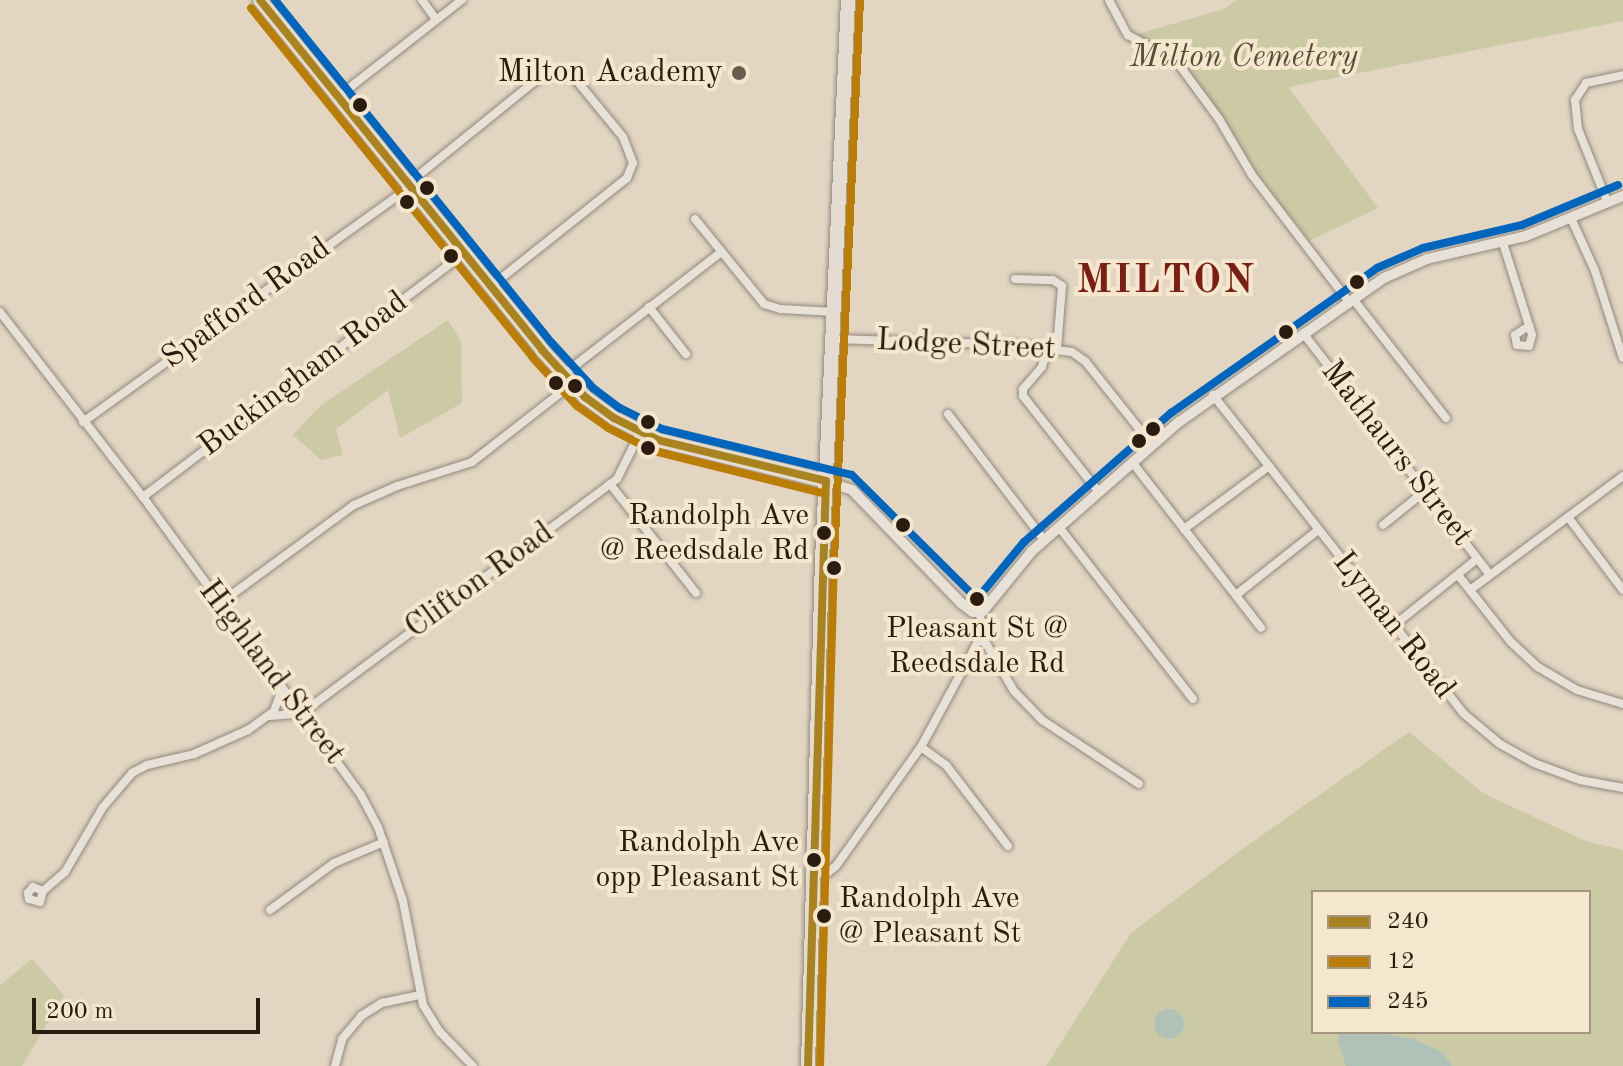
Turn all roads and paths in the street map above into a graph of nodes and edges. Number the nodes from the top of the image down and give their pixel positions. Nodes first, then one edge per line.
1 (260, 0) edge
2 (422, 0) edge
3 (462, 0) edge
4 (848, 0) edge
5 (1109, 0) edge
6 (435, 18) junction
7 (1623, 75) edge
8 (339, 96) junction
9 (410, 184) junction
10 (1623, 196) edge
11 (1607, 201) junction
12 (1571, 218) junction
13 (695, 219) dead end
14 (1503, 243) junction
15 (721, 252) junction
16 (465, 253) junction
17 (1015, 279) dead end
18 (491, 286) junction
19 (1351, 301) junction
20 (649, 307) junction
21 (0, 312) edge
22 (835, 312) junction
23 (1529, 326) dead end
24 (1303, 333) junction
25 (833, 339) junction
26 (1052, 348) junction
27 (686, 354) dead end
28 (1623, 358) edge
29 (568, 380) junction
30 (1213, 395) junction
31 (948, 414) dead end
32 (1446, 418) dead end
33 (83, 422) junction
34 (640, 433) junction
35 (1152, 445) junction
36 (1132, 462) junction
37 (1269, 466) junction
38 (1623, 476) edge
39 (826, 481) junction
40 (610, 484) junction
41 (1098, 491) junction
42 (1425, 491) junction
43 (143, 497) junction
44 (1568, 517) junction
45 (1383, 525) dead end
46 (1059, 527) junction
47 (1184, 529) junction
48 (1318, 530) junction
49 (1044, 540) junction
50 (1477, 559) junction
51 (1489, 574) junction
52 (1458, 575) junction
53 (1470, 590) junction
54 (1623, 590) edge
55 (696, 593) dead end
56 (1236, 595) junction
57 (219, 604) junction
58 (980, 612) junction
59 (1392, 627) junction
60 (1261, 628) dead end
61 (979, 639) junction
62 (282, 688) junction
63 (1193, 699) dead end
64 (1623, 704) edge
65 (302, 713) junction
66 (270, 716) junction
67 (921, 747) junction
68 (1139, 784) dead end
69 (1623, 788) edge
70 (384, 842) junction
71 (1008, 846) dead end
72 (813, 874) junction
73 (43, 891) dead end
74 (270, 910) dead end
75 (420, 995) junction
76 (335, 1066) edge
77 (473, 1066) edge
78 (808, 1066) edge

1 - 8 main road
2 - 6 street
3 - 6 street
4 - 22 main road
5 - 19 street
6 - 8 street
7 - 11 street
8 - 9 main road
9 - 16 main road
9 - 18 street, Spafford Road
9 - 33 street, Spafford Road
10 - 11 street
11 - 12 street
12 - 14 street
12 - 28 street
13 - 15 street
14 - 19 street
14 - 23 street
15 - 20 street
15 - 22 street
16 - 18 main road
16 - 43 street, Buckingham Road
17 - 26 street
18 - 29 main road
19 - 24 street
19 - 32 street
20 - 27 street
20 - 29 street
21 - 33 street, Highland Street
22 - 25 main road
24 - 30 street
24 - 42 street, Mathaurs Street
25 - 26 street, Lodge Street
25 - 39 main road
26 - 35 street, Lodge Street
26 - 41 street
29 - 34 main road
29 - 57 street
30 - 35 street
30 - 37 street, Lyman Road
31 - 49 street
33 - 43 street, Highland Street
34 - 39 main road
34 - 40 street, Clifton Road
35 - 36 street
36 - 41 street
36 - 47 street
37 - 47 street
37 - 48 street, Lyman Road
38 - 44 street
39 - 58 street
39 - 72 main road
40 - 55 street
40 - 65 street, Clifton Road
41 - 46 street
42 - 45 street
42 - 50 street, Mathaurs Street
43 - 57 street, Highland Street
44 - 51 street
44 - 54 street
46 - 49 street
46 - 63 street
47 - 56 street
48 - 56 street
48 - 59 street, Lyman Road
49 - 58 street
50 - 51 street, Mathaurs Street
50 - 52 street
51 - 53 street
52 - 53 street
52 - 59 street
53 - 64 street
56 - 60 street
57 - 62 street, Highland Street
58 - 61 street
59 - 69 street, Lyman Road
61 - 67 street
61 - 68 street
62 - 65 street, Highland Street
62 - 66 street
65 - 66 street
65 - 70 street, Highland Street
66 - 73 street
67 - 71 street
67 - 72 street
70 - 74 street
70 - 75 street, Highland Street
72 - 78 main road
75 - 76 street
75 - 77 street, Highland Street

